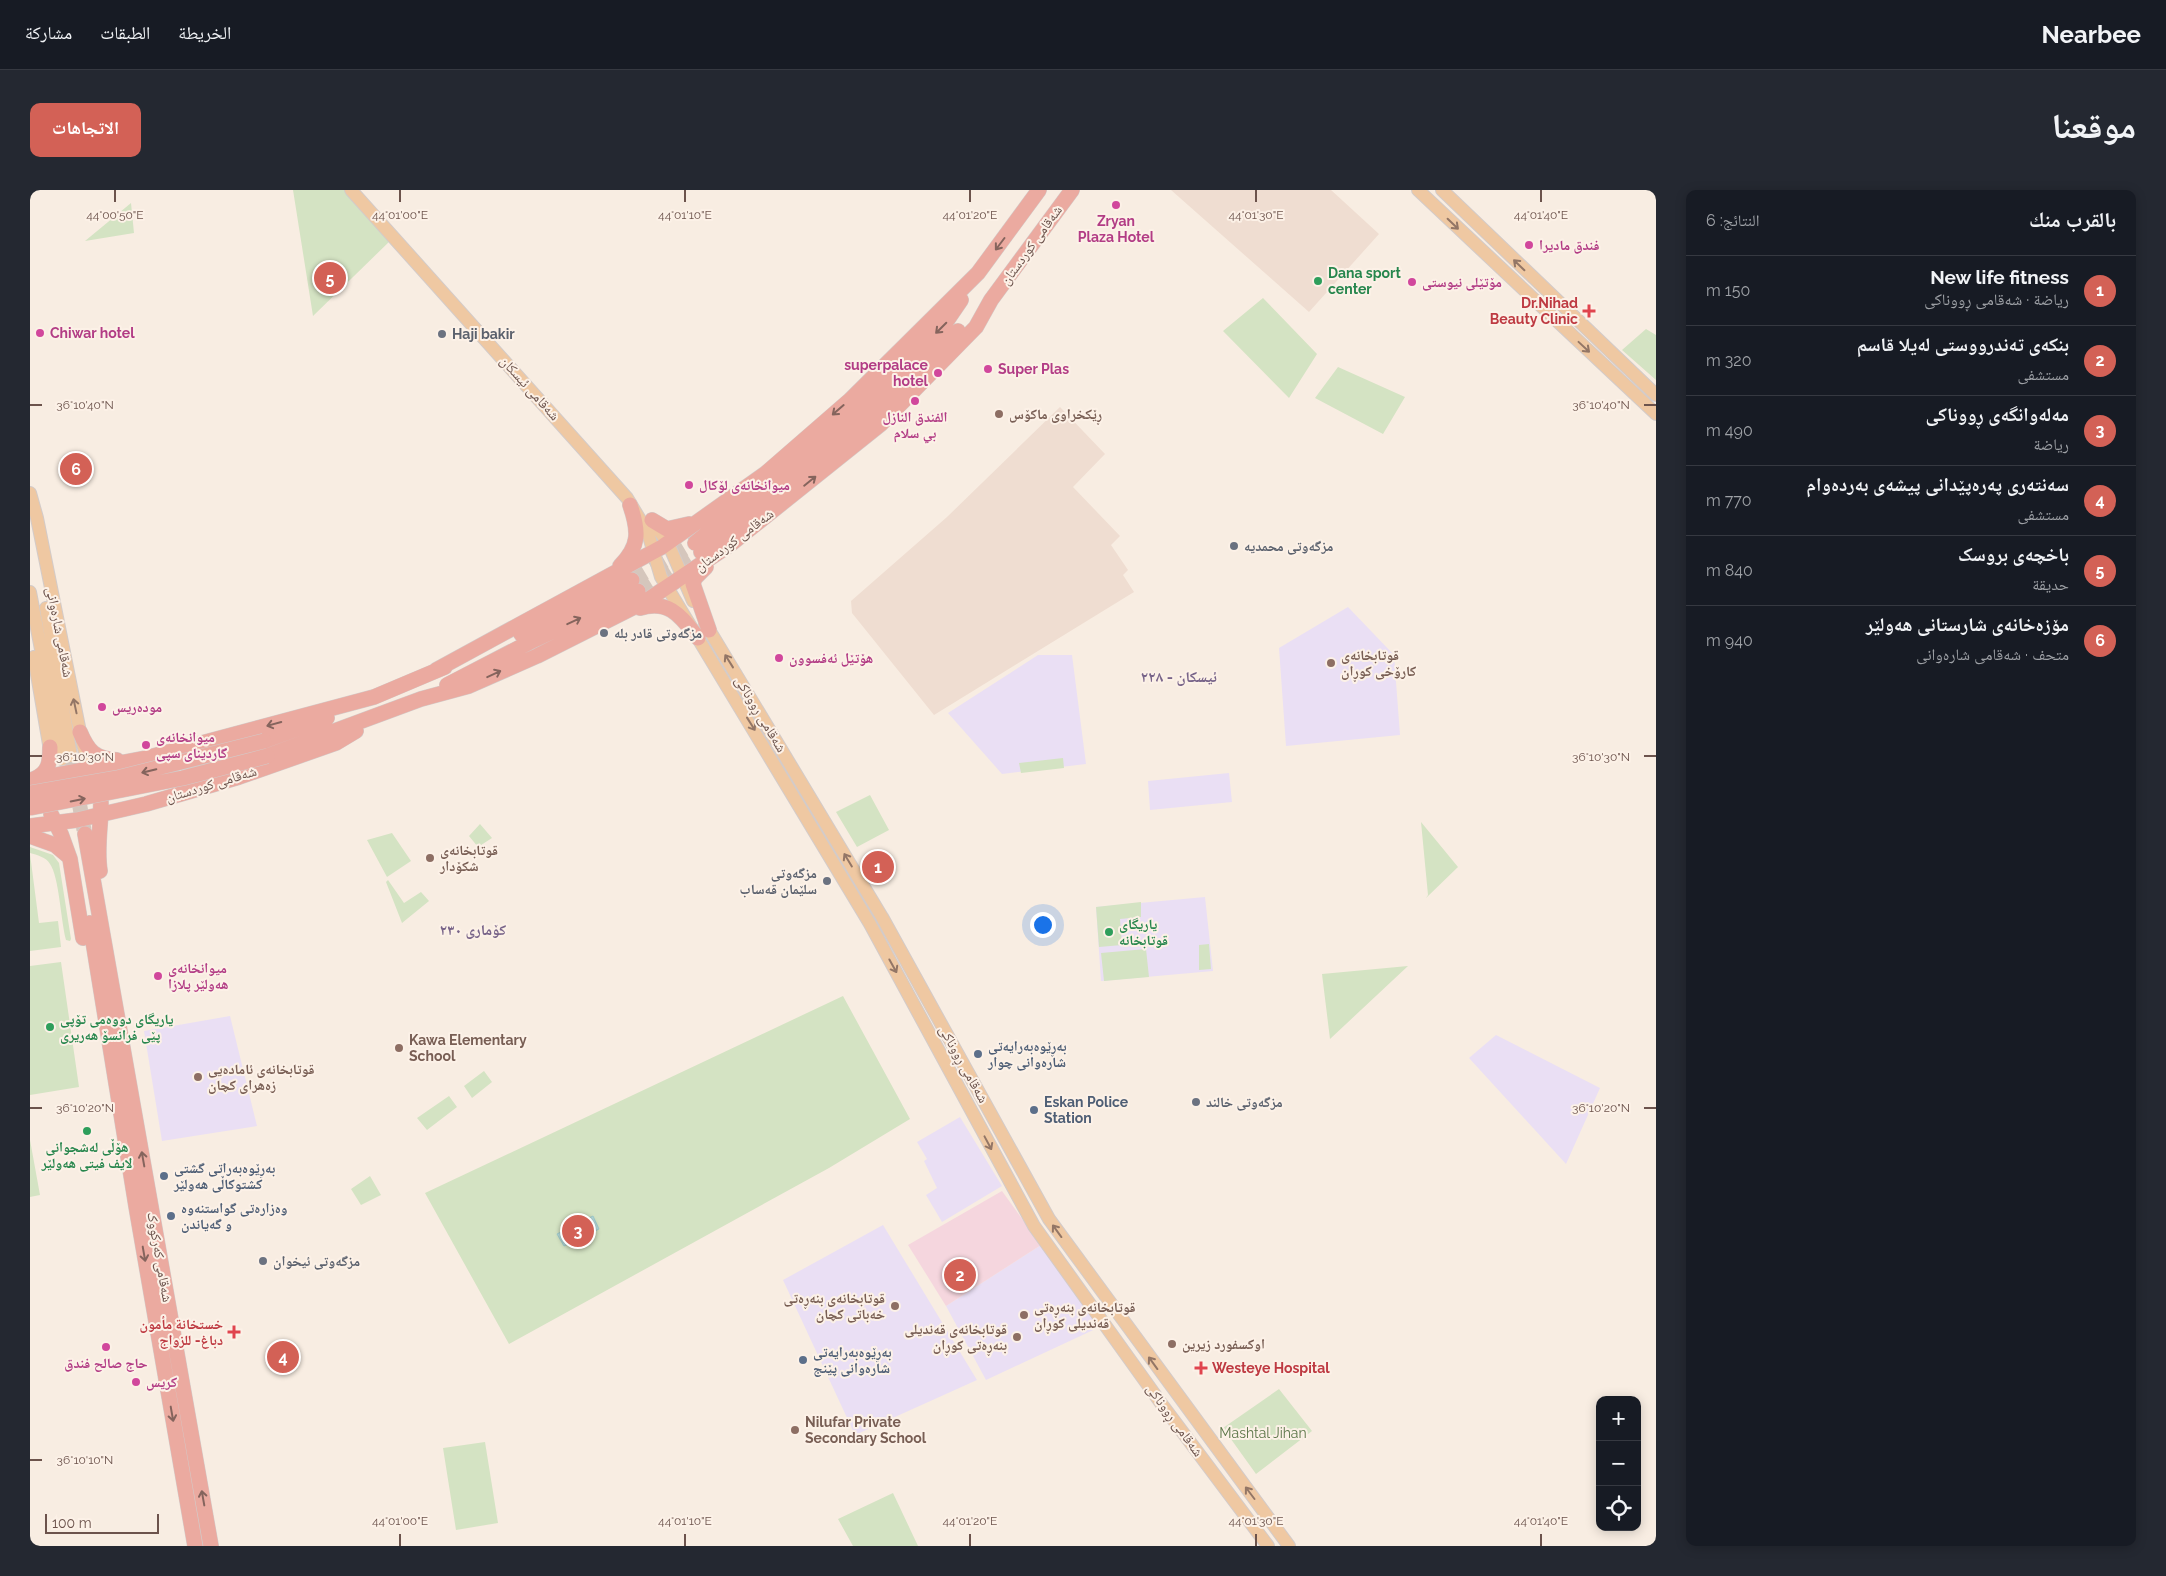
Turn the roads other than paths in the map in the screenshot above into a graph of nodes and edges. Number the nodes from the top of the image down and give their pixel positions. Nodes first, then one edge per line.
1 (351, 190) edge
2 (1039, 190) edge
3 (1072, 190) edge
4 (1418, 190) edge
5 (1442, 190) edge
6 (978, 273) junction
7 (1544, 289) junction
8 (1533, 298) junction
9 (991, 300) junction
10 (1656, 395) edge
11 (1656, 414) edge
12 (30, 494) edge
13 (628, 501) junction
14 (722, 504) junction
15 (30, 515) edge
16 (702, 518) junction
17 (652, 520) junction
18 (668, 543) junction
19 (731, 544) junction
20 (652, 552) junction
21 (676, 560) joint
22 (658, 570) joint
23 (610, 575) junction
24 (682, 578) junction
25 (667, 587) junction
26 (30, 592) edge
27 (611, 619) junction
28 (703, 634) junction
29 (30, 635) edge
30 (436, 670) junction
31 (374, 697) junction
32 (421, 699) junction
33 (383, 715) junction
34 (80, 732) junction
35 (50, 747) joint
36 (146, 758) junction
37 (94, 768) junction
38 (35, 783) edge
39 (146, 804) junction
40 (30, 808) edge
41 (100, 815) junction
42 (55, 822) junction
43 (30, 826) edge
44 (80, 834) tunnel mouth
45 (30, 836) edge
46 (70, 859) junction
47 (98, 864) junction
48 (882, 917) junction
49 (870, 924) junction
50 (128, 1115) junction
51 (1026, 1178) junction
52 (1011, 1186) junction
53 (195, 1546) edge
54 (211, 1546) edge
55 (1268, 1546) edge
56 (1289, 1546) edge

1 - 13 main road, شەقامی ئیسکان
2 -> 6 highway, شەقامی کوردستان
3 - 9 highway, شەقامی کوردستان
4 -> 8 main road
7 -> 5 main road
6 -> 9 highway, شەقامی کوردستان
6 -> 14 highway, شەقامی کوردستان
7 - 8 main road
7 - 10 main road
8 -> 11 main road
19 -> 9 highway, شەقامی کوردستان
34 -> 12 main road, شەقامی شارەوانی
13 - 17 main road, شەقامی ئیسکان
13 - 20 main road, شەقامی ئیسکان
13 - 23 highway
14 - 16 highway, شەقامی کوردستان
14 - 19 highway
15 - 26 main road, شەقامی شارەوانی
16 - 17 highway
16 - 18 highway, شەقامی کوردستان
17 - 18 main road, شەقامی ئیسکان
18 - 20 highway, شەقامی کوردستان
18 - 21 main road, شەقامی ئیسکان
19 - 24 highway, شەقامی کوردستان
19 - 28 highway
20 - 22 main road, شەقامی ئیسکان
20 - 23 highway, شەقامی کوردستان
21 - 24 main road, شەقامی ڕووناکی
22 - 25 main road, شەقامی ڕووناکی
23 - 27 highway
23 - 30 highway, شەقامی کوردستان
24 - 25 highway, شەقامی کوردستان
24 - 28 main road, شەقامی ڕووناکی
25 - 27 highway, شەقامی کوردستان
25 - 28 main road, شەقامی ڕووناکی
27 - 28 highway
32 -> 27 highway, شەقامی کوردستان
48 -> 28 main road, شەقامی ڕووناکی
28 -> 49 main road, شەقامی ڕووناکی
29 - 35 main road
30 - 31 highway, شەقامی کوردستان
32 -> 30 highway, شەقامی کوردستان
31 -> 36 highway, شەقامی کوردستان
31 -> 38 highway, شەقامی کوردستان, bridge
32 - 33 highway, شەقامی کوردستان
33 - 39 highway, شەقامی کوردستان
40 -> 33 highway, شەقامی کوردستان, bridge
34 - 36 highway
34 - 37 main road, شەقامی شارەوانی
35 - 38 highway
36 - 37 highway, شەقامی کوردستان
37 - 38 highway, شەقامی کوردستان
37 - 41 highway, شەقامی کەرکووک
38 - 42 highway, شەقامی کەرکووک
39 - 41 highway, شەقامی کوردستان
39 - 47 highway
41 - 42 highway, شەقامی کوردستان
41 - 47 highway, شەقامی کەرکووک
42 - 43 highway, شەقامی کوردستان
42 - 46 highway, شەقامی کەرکووک
44 - 50 highway, شەقامی کەرکووک
45 - 46 highway
46 - 50 highway, شەقامی کەرکووک
47 - 50 highway, شەقامی کەرکووک
48 - 49 main road
48 - 51 main road, شەقامی ڕووناکی
49 -> 52 main road, شەقامی ڕووناکی
50 -> 53 highway, شەقامی کەرکووک
54 -> 50 highway, شەقامی کەرکووک
51 - 52 main road
56 -> 51 main road, شەقامی ڕووناکی
52 - 55 main road, شەقامی ڕووناکی

